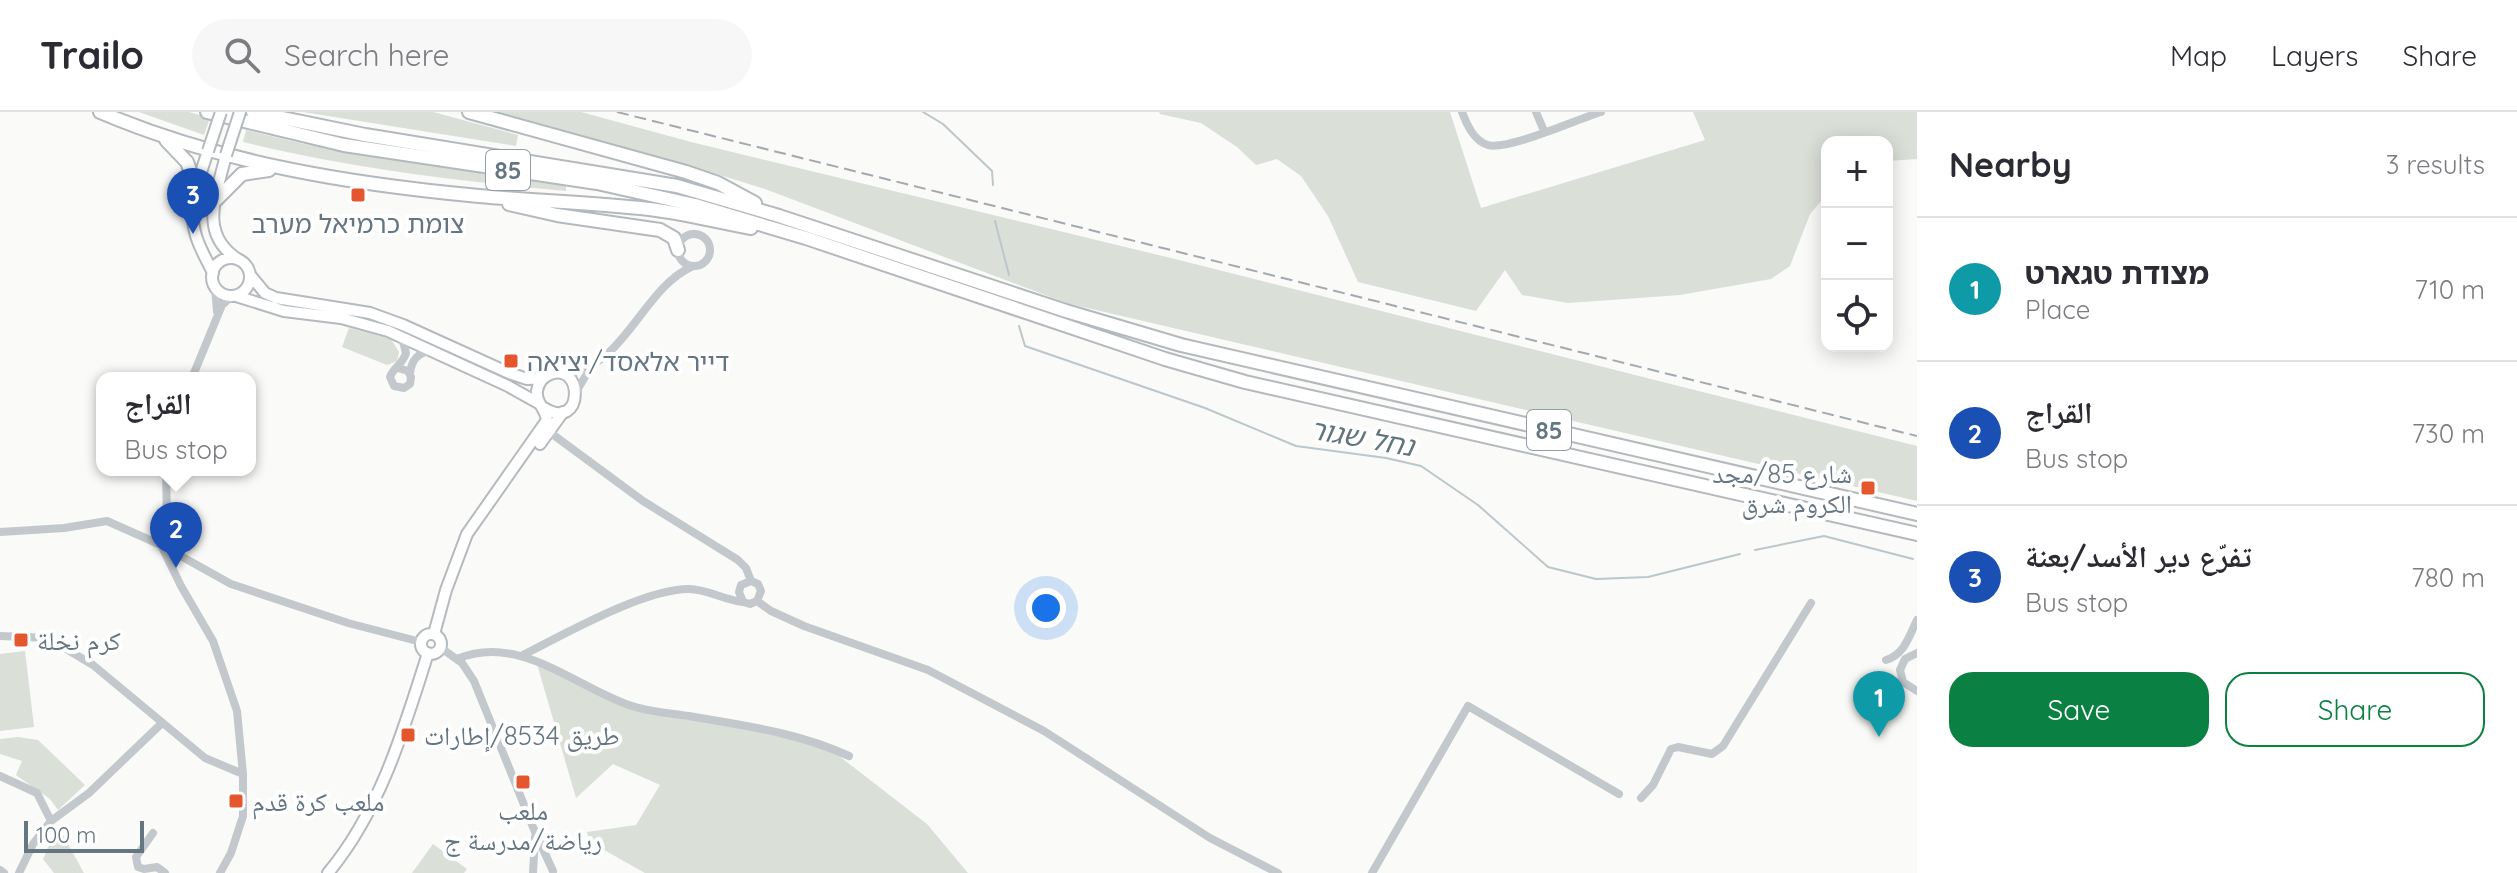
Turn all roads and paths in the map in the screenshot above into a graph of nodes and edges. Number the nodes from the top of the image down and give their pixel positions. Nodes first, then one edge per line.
1 (100, 112) edge
2 (207, 112) edge
3 (221, 112) edge
4 (240, 112) edge
5 (253, 112) edge
6 (469, 112) edge
7 (1462, 112) edge
8 (1536, 112) edge
9 (1601, 112) edge
10 (1544, 131) junction
11 (160, 136) junction
12 (208, 151) junction
13 (226, 155) junction
14 (300, 172) junction
15 (197, 189) junction
16 (479, 196) junction
17 (216, 200) junction
18 (779, 216) junction
19 (806, 238) junction
20 (678, 253) junction
21 (239, 260) junction
22 (693, 266) junction
23 (213, 273) junction
24 (250, 275) junction
25 (215, 286) junction
26 (665, 287) junction
27 (234, 296) junction
28 (216, 321) junction
29 (401, 337) junction
30 (431, 350) junction
31 (592, 365) junction
32 (398, 368) junction
33 (195, 372) edge
34 (410, 374) junction
35 (562, 374) junction
36 (544, 378) junction
37 (576, 392) junction
38 (542, 406) junction
39 (563, 412) junction
40 (546, 430) junction
41 (166, 476) edge
42 (1917, 514) edge
43 (1904, 530) junction
44 (0, 532) edge
45 (1917, 534) edge
46 (1917, 543) edge
47 (161, 545) junction
48 (751, 581) junction
49 (757, 601) junction
50 (743, 602) junction
51 (1811, 603) dead end
52 (1917, 621) edge
53 (434, 634) junction
54 (0, 636) edge
55 (421, 642) junction
56 (441, 648) junction
57 (428, 653) junction
58 (1912, 655) edge
59 (521, 656) junction
60 (457, 659) junction
61 (1886, 660) dead end
62 (1917, 691) edge
63 (162, 723) junction
64 (849, 756) dead end
65 (243, 774) junction
66 (0, 776) edge
67 (1619, 794) dead end
68 (1641, 798) dead end
69 (51, 821) junction
70 (535, 832) junction
71 (153, 833) dead end
72 (554, 872) edge
73 (19, 873) edge
74 (165, 873) edge
75 (220, 873) edge
76 (328, 873) edge
77 (534, 873) edge
78 (1278, 873) edge
79 (1372, 873) edge

1 - 11 highway
2 - 19 highway, 85
3 - 12 main road, bridge
4 - 13 main road, bridge
5 - 18 highway, 85
6 - 18 highway
7 - 10 street
8 - 10 street
9 - 10 street
11 - 12 highway
11 - 15 highway
12 - 13 highway, bridge
12 - 15 main road
13 - 14 highway
13 - 17 main road
14 - 16 highway
14 - 17 highway
15 - 23 main road
16 - 19 highway
16 - 20 highway
17 - 21 main road
18 - 42 highway, 85
19 - 43 highway, 85
20 - 22 street
20 - 22 street
20 - 26 street
21 - 23 main road
21 - 24 main road
22 - 26 street
23 - 25 main road
24 - 27 main road
24 - 36 main road
25 - 27 main road
25 - 28 street
26 - 31 street
27 - 28 street
27 - 29 main road
28 - 33 street
29 - 30 main road
29 - 32 street
30 - 34 street
30 - 38 main road
31 - 35 street
31 - 37 street
32 - 34 street
32 - 34 street
35 - 36 main road
35 - 37 main road
36 - 38 main road
37 - 39 main road
38 - 39 main road
38 - 40 main road
39 - 40 main road
40 - 48 street
40 - 53 main road
41 - 47 street
43 - 45 highway, 85
43 - 46 highway
44 - 47 street
47 - 55 street
47 - 65 street
48 - 49 street
48 - 50 street
49 - 50 street
49 - 78 street
50 - 59 street
51 - 68 street
52 - 58 street
52 - 61 street
53 - 55 main road
53 - 56 main road
54 - 63 street
55 - 57 main road
56 - 57 main road
56 - 60 street
57 - 76 main road
58 - 62 street
59 - 60 street
59 - 64 street
60 - 70 street
63 - 65 street
63 - 69 street
65 - 75 street
66 - 69 street
67 - 79 street
69 - 73 street
70 - 72 street
70 - 77 street
71 - 74 street
72 - 77 street

